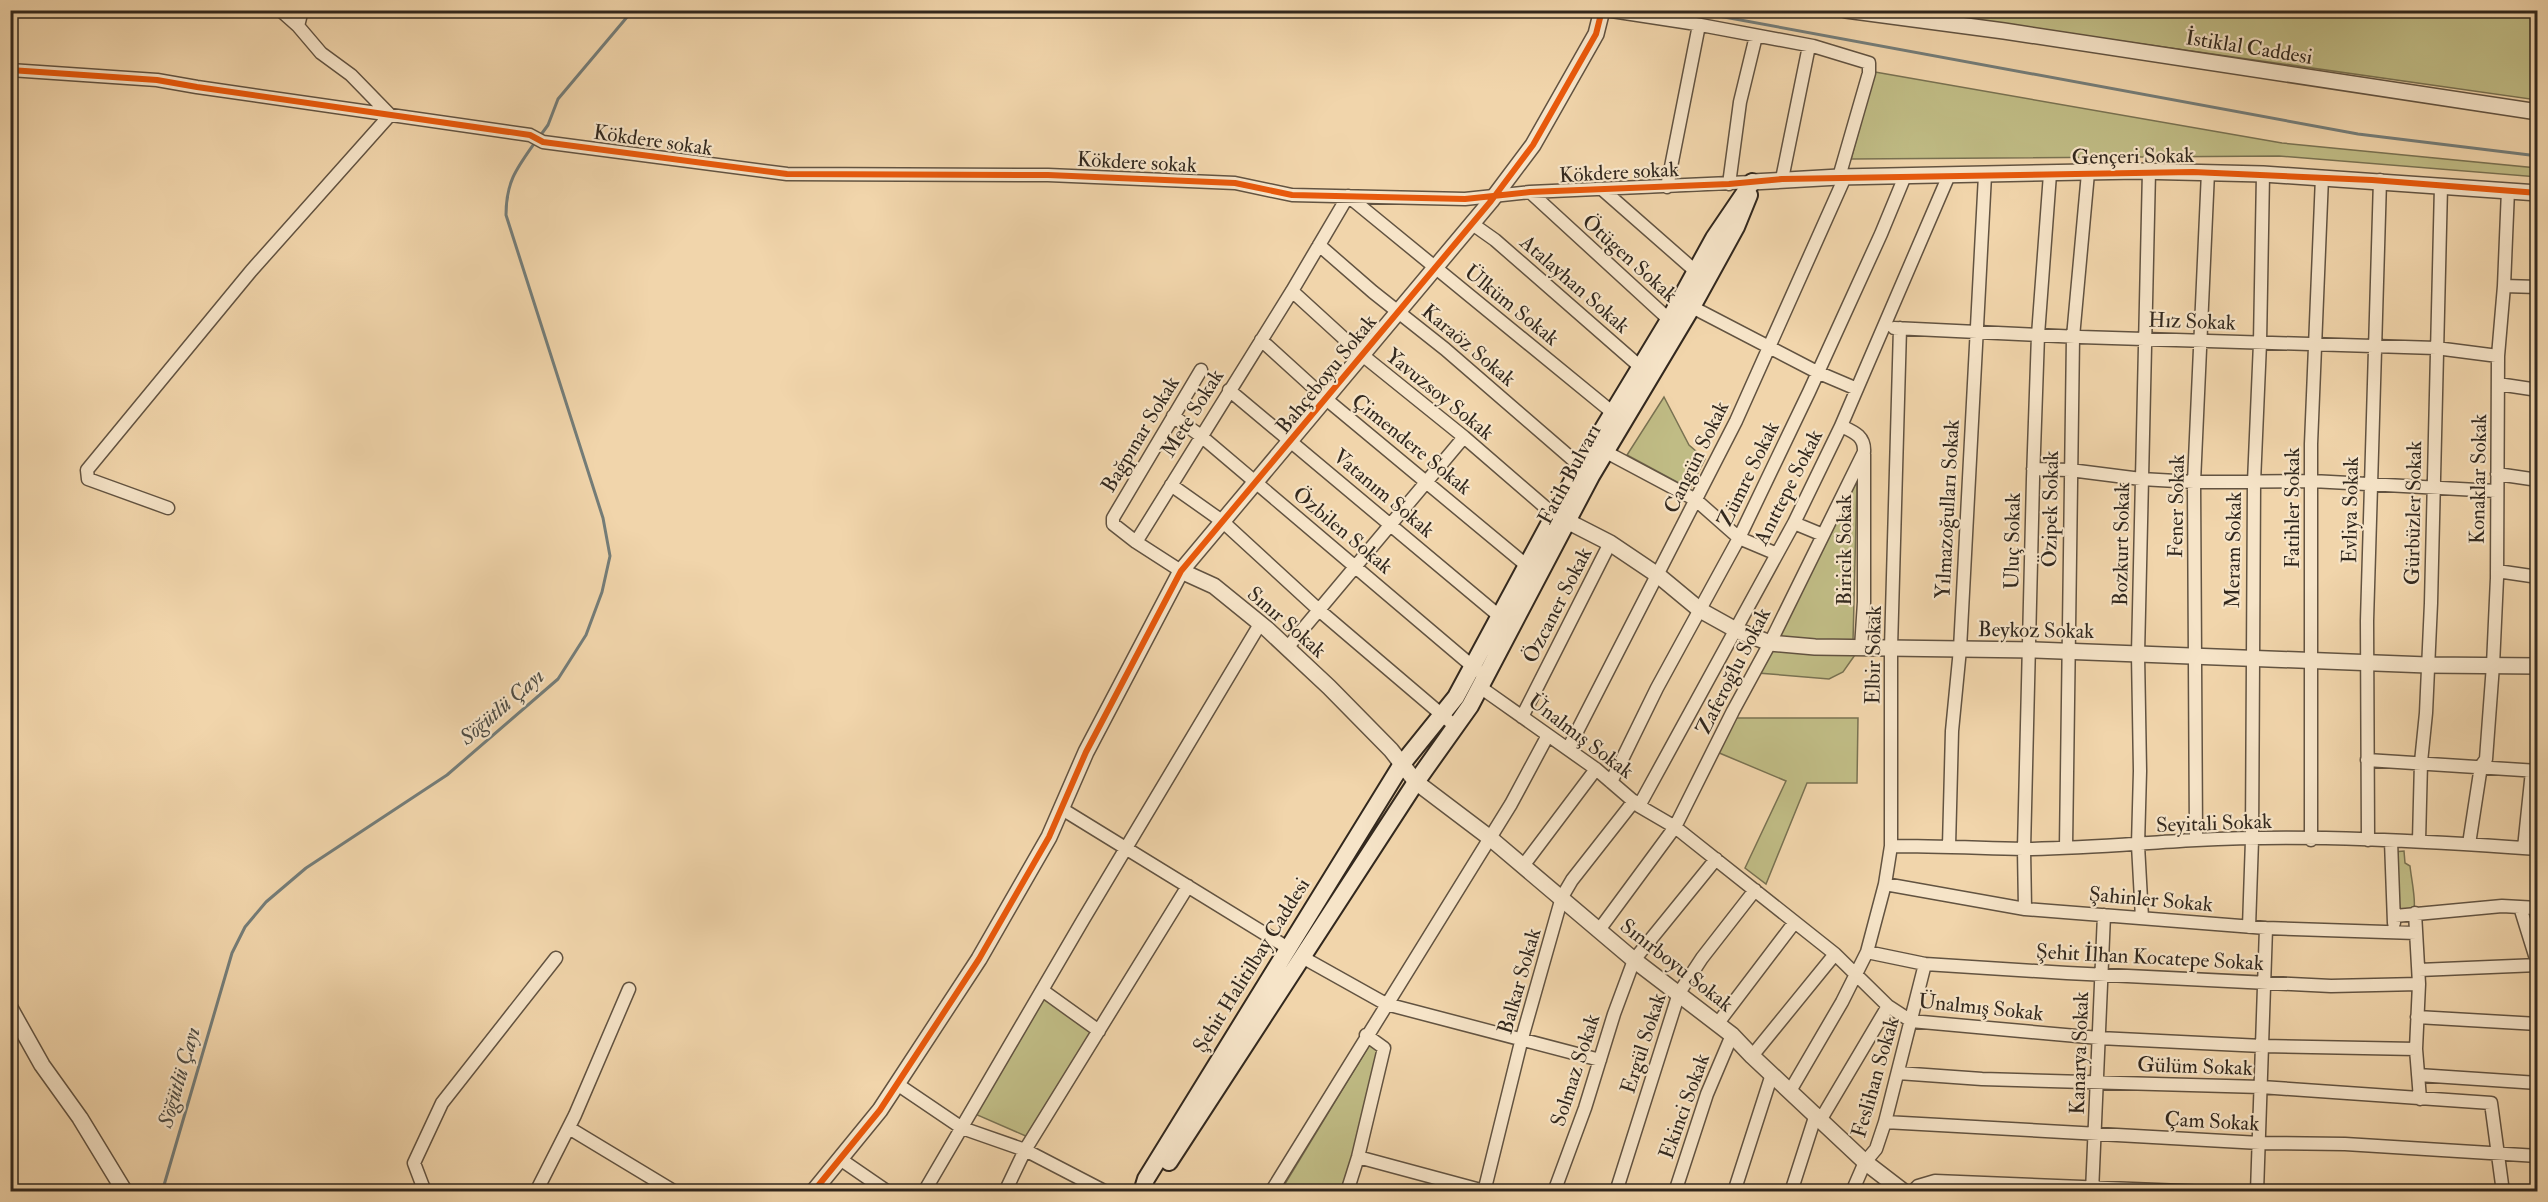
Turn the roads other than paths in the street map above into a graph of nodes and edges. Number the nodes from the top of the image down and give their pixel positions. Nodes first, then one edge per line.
1 (280, 10) edge
2 (302, 10) edge
3 (1603, 10) edge
4 (1846, 10) edge
5 (1699, 25) junction
6 (298, 26) junction
7 (1756, 36) junction
8 (1809, 46) junction
9 (11, 73) edge
10 (2538, 112) edge
11 (390, 115) junction
12 (2149, 171) junction
13 (2208, 172) junction
14 (2088, 173) junction
15 (2049, 174) junction
16 (2263, 174) junction
17 (1949, 175) junction
18 (1985, 175) junction
19 (1905, 176) junction
20 (1842, 177) junction
21 (2322, 177) junction
22 (1782, 179) junction
23 (2380, 180) junction
24 (1752, 182) junction
25 (1729, 184) junction
26 (2441, 186) junction
27 (1667, 187) junction
28 (1603, 190) junction
29 (2508, 190) junction
30 (1530, 192) junction
31 (2538, 193) edge
32 (1348, 196) junction
33 (1495, 196) junction
34 (1472, 223) junction
35 (1319, 245) junction
36 (1434, 268) junction
37 (1701, 276) junction
38 (2504, 285) junction
39 (2538, 287) edge
40 (1292, 291) junction
41 (1692, 307) junction
42 (1398, 311) junction
43 (1674, 324) junction
44 (1884, 328) junction
45 (1900, 328) junction
46 (1975, 332) junction
47 (2038, 335) junction
48 (2073, 337) junction
49 (2144, 339) junction
50 (1261, 340) junction
51 (2200, 340) junction
52 (2260, 343) junction
53 (2316, 346) junction
54 (1771, 347) junction
55 (2374, 347) junction
56 (2436, 348) junction
57 (1361, 354) junction
58 (2498, 356) junction
59 (1201, 370) dead end
60 (1646, 371) junction
61 (1817, 372) junction
62 (2498, 384) junction
63 (1857, 389) junction
64 (1229, 390) junction
65 (2538, 390) edge
66 (1326, 399) junction
67 (1173, 416) junction
68 (1618, 417) junction
69 (1841, 426) junction
70 (1201, 436) junction
71 (1464, 437) junction
72 (1292, 441) junction
73 (1606, 452) junction
74 (1863, 452) junction
75 (2033, 469) junction
76 (2070, 470) junction
77 (1586, 472) junction
78 (2497, 474) junction
79 (2141, 479) junction
80 (2538, 480) edge
81 (2312, 481) junction
82 (1428, 482) junction
83 (2194, 482) junction
84 (2254, 482) junction
85 (1257, 483) junction
86 (2370, 483) junction
87 (1171, 484) junction
88 (2433, 487) junction
89 (2496, 491) junction
90 (1696, 500) junction
91 (168, 508) dead end
92 (1113, 518) joint
93 (1562, 518) junction
94 (1222, 521) junction
95 (1794, 523) junction
96 (1392, 526) junction
97 (1823, 535) junction
98 (1739, 538) junction
99 (1136, 542) junction
100 (1610, 543) junction
101 (1777, 554) junction
102 (1527, 565) junction
103 (1357, 568) junction
104 (1181, 571) junction
105 (2497, 571) junction
106 (1659, 576) junction
107 (1540, 577) junction
108 (2538, 577) edge
109 (1700, 610) junction
110 (1320, 611) junction
111 (1506, 622) junction
112 (1260, 624) junction
113 (1736, 630) junction
114 (1770, 643) junction
115 (1287, 648) junction
116 (1861, 648) junction
117 (1891, 648) junction
118 (1960, 649) junction
119 (2029, 650) junction
120 (2067, 651) junction
121 (2138, 654) junction
122 (2194, 656) junction
123 (2252, 658) junction
124 (2311, 660) junction
125 (2368, 661) junction
126 (2427, 665) junction
127 (2493, 665) junction
128 (2538, 666) edge
129 (1479, 677) junction
130 (1442, 715) junction
131 (1522, 717) junction
132 (1455, 726) junction
133 (1548, 735) junction
134 (1568, 749) junction
135 (2367, 760) junction
136 (2421, 762) junction
137 (1402, 764) junction
138 (2481, 766) junction
139 (1596, 769) junction
140 (2535, 771) edge
141 (1416, 782) junction
142 (1611, 782) junction
143 (1637, 803) junction
144 (1062, 809) junction
145 (1676, 827) junction
146 (1490, 838) junction
147 (2196, 840) junction
148 (2252, 840) junction
149 (2311, 840) junction
150 (2368, 840) junction
151 (2391, 841) junction
152 (2419, 841) junction
153 (2469, 844) junction
154 (2138, 845) junction
155 (1891, 846) junction
156 (1949, 846) junction
157 (2066, 847) junction
158 (2524, 848) junction
159 (1126, 849) junction
160 (2024, 849) junction
161 (2538, 849) edge
162 (1716, 859) junction
163 (1523, 866) junction
164 (1885, 884) junction
165 (1188, 886) junction
166 (1755, 891) junction
167 (1562, 897) junction
168 (2520, 907) junction
169 (2538, 908) edge
170 (2025, 909) junction
171 (2415, 913) junction
172 (2104, 915) junction
173 (2395, 916) junction
174 (2142, 918) junction
175 (1794, 923) junction
176 (2249, 927) junction
177 (2266, 928) junction
178 (1599, 930) junction
179 (2394, 931) junction
180 (2416, 933) junction
181 (1295, 952) junction
182 (1867, 952) junction
183 (1835, 954) junction
184 (556, 958) dead end
185 (1634, 960) junction
186 (1924, 964) junction
187 (2538, 965) edge
188 (2419, 970) junction
189 (2101, 975) junction
190 (1855, 976) junction
191 (2266, 983) junction
192 (2419, 984) junction
193 (629, 989) dead end
194 (1042, 990) junction
195 (1679, 993) junction
196 (1386, 1004) junction
197 (1888, 1006) junction
198 (10, 1008) edge
199 (2417, 1017) junction
200 (1911, 1021) junction
201 (1719, 1023) junction
202 (2538, 1024) edge
203 (1099, 1031) junction
204 (1366, 1035) junction
205 (1732, 1035) junction
206 (1522, 1038) junction
207 (2099, 1038) junction
208 (2262, 1046) junction
209 (2416, 1049) junction
210 (1752, 1056) junction
211 (1600, 1060) junction
212 (1898, 1073) junction
213 (1772, 1074) junction
214 (2418, 1075) junction
215 (2098, 1083) junction
216 (2538, 1083) edge
217 (897, 1084) junction
218 (2261, 1087) junction
219 (1790, 1091) junction
220 (2420, 1099) junction
221 (1818, 1117) junction
222 (1885, 1122) junction
223 (568, 1128) junction
224 (962, 1128) junction
225 (2095, 1134) junction
226 (2260, 1143) junction
227 (1025, 1150) junction
228 (2496, 1154) junction
229 (1358, 1156) junction
230 (2538, 1156) edge
231 (840, 1160) junction
232 (1865, 1162) junction
233 (2027, 1188) edge
234 (2092, 1189) edge
235 (2143, 1190) edge
236 (125, 1191) edge
237 (425, 1191) edge
238 (536, 1191) edge
239 (675, 1191) edge
240 (813, 1191) edge
241 (888, 1191) edge
242 (924, 1191) edge
243 (1005, 1191) edge
244 (1106, 1191) edge
245 (1142, 1191) edge
246 (1150, 1191) edge
247 (1271, 1191) edge
248 (1347, 1191) edge
249 (1485, 1191) edge
250 (1554, 1191) edge
251 (1616, 1191) edge
252 (1675, 1191) edge
253 (1734, 1191) edge
254 (1791, 1191) edge
255 (1852, 1191) edge
256 (1904, 1191) edge
257 (1912, 1191) edge
258 (2196, 1191) edge
259 (2208, 1191) edge
260 (2257, 1191) edge
261 (2503, 1191) edge

1 - 6 street
2 - 6 street
3 - 5 street
3 - 33 street, Bahçeboyu Sokak
4 - 10 street, İstiklal Caddesi
5 - 7 street
5 - 27 street
6 - 11 street
7 - 8 street
7 - 25 street
8 - 20 street, Cangün Sokak
8 - 22 street
9 - 11 street
11 - 32 street, Kökdere sokak
11 - 91 street
12 - 13 street, Gençeri Sokak
12 - 14 street, Gençeri Sokak
12 - 49 street, Bozkurt Sokak
13 - 16 street, Gençeri Sokak
13 - 51 street, Fener Sokak
14 - 15 street, Gençeri Sokak
14 - 48 street, Özipek Sokak
15 - 18 street, Gençeri Sokak
15 - 47 street, Uluç Sokak
16 - 21 street, Gençeri Sokak
16 - 52 street, Meram Sokak
17 - 18 street, Gençeri Sokak
17 - 19 street, Gençeri Sokak
17 - 44 street, Anıttepe Sokak
18 - 46 street, Yılmazoğulları Sokak
19 - 20 street, Gençeri Sokak
19 - 61 street, Zümre Sokak
20 - 22 street, Gençeri Sokak
20 - 54 street, Cangün Sokak
21 - 23 street, Gençeri Sokak
21 - 53 street, Fatihler Sokak
22 - 24 street, Gençeri Sokak
23 - 26 street, Gençeri Sokak
23 - 55 street, Evliya Sokak
24 - 25 street, Gençeri Sokak
24 - 37 main road
25 - 27 street, Kökdere sokak
26 - 29 street, Gençeri Sokak
26 - 56 street, Gürbüzler Sokak
27 - 28 street, Kökdere sokak
28 - 30 street, Kökdere sokak
28 - 37 street
29 - 31 street, Gençeri Sokak
29 - 38 street, Konaklar Sokak
30 - 33 street, Kökdere sokak
30 - 43 street, Ötügen Sokak
32 - 33 street, Kökdere sokak
32 - 35 street, Mete Sokak
32 - 36 street, Ülküm Sokak
33 - 34 street, Bahçeboyu Sokak
34 - 36 street, Bahçeboyu Sokak
34 - 60 street, Atalayhan Sokak
35 - 40 street, Mete Sokak
35 - 42 street, Karaöz Sokak
36 - 42 street, Bahçeboyu Sokak
36 - 68 street, Ülküm Sokak
37 - 41 main road
37 - 43 main road
38 - 39 street
38 - 58 street, Konaklar Sokak
40 - 50 street, Mete Sokak
40 - 57 street, Yavuzsoy Sokak
41 - 43 main road
41 - 54 street
42 - 57 street, Bahçeboyu Sokak
42 - 77 street, Karaöz Sokak
43 - 60 main road
44 - 45 street, Hız Sokak
44 - 63 street, Anıttepe Sokak
45 - 46 street, Hız Sokak
45 - 117 street, Elbir Sokak
46 - 47 street, Hız Sokak
46 - 118 street, Yılmazoğulları Sokak
47 - 48 street, Hız Sokak
47 - 75 street, Uluç Sokak
48 - 49 street, Hız Sokak
48 - 76 street, Özipek Sokak
49 - 51 street, Hız Sokak
49 - 79 street, Bozkurt Sokak
50 - 64 street, Mete Sokak
50 - 66 street, Çimendere Sokak
51 - 52 street, Hız Sokak
51 - 83 street, Fener Sokak
52 - 53 street, Hız Sokak
52 - 84 street, Meram Sokak
53 - 55 street, Hız Sokak
53 - 81 street, Fatihler Sokak
54 - 61 street
54 - 90 street, Cangün Sokak
55 - 56 street, Hız Sokak
55 - 86 street, Evliya Sokak
56 - 58 street, Hız Sokak
56 - 88 street, Gürbüzler Sokak
57 - 66 street, Bahçeboyu Sokak
57 - 71 street, Yavuzsoy Sokak
58 - 62 street, Konaklar Sokak
59 - 67 street, Bağpınar Sokak
60 - 68 main road
61 - 63 street
61 - 98 street, Zümre Sokak
62 - 65 street
62 - 78 street, Konaklar Sokak
63 - 69 street, Anıttepe Sokak
64 - 70 street, Mete Sokak
64 - 72 street, Vatanım Sokak
66 - 72 street, Bahçeboyu Sokak
66 - 82 street, Çimendere Sokak
67 - 70 street, Özbilen Sokak
67 - 92 street, Bağpınar Sokak
68 - 73 main road, Fatih Bulvarı
68 - 77 main road
69 - 74 street
69 - 95 street, Anıttepe Sokak
70 - 85 street, Özbilen Sokak
70 - 87 street, Mete Sokak
71 - 82 street
71 - 93 street, Yavuzsoy Sokak
72 - 85 street, Bahçeboyu Sokak
72 - 96 street, Vatanım Sokak
73 - 77 main road, Fatih Bulvarı
73 - 90 street
74 - 97 street, Zaferoğlu Sokak
74 - 116 street, Biricik Sokak
75 - 76 street
75 - 119 street, Uluç Sokak
76 - 79 street
76 - 120 street, Özipek Sokak
77 - 93 main road
78 - 80 street
78 - 89 street, Konaklar Sokak
79 - 83 street
79 - 121 street, Bozkurt Sokak
81 - 84 street
81 - 86 street
81 - 124 street, Fatihler Sokak
82 - 96 street
82 - 102 street, Çimendere Sokak
83 - 84 street
83 - 122 street, Fener Sokak
84 - 123 street, Meram Sokak
85 - 94 street, Bahçeboyu Sokak
85 - 103 street, Özbilen Sokak
86 - 88 street
86 - 125 street, Evliya Sokak
87 - 94 street, Mete Sokak
87 - 99 street
88 - 89 street
88 - 126 street, Gürbüzler Sokak
89 - 105 street, Konaklar Sokak
90 - 98 street
90 - 106 street, Cangün Sokak
92 - 99 street, Sınır Sokak
93 - 100 street, Beykoz Sokak
93 - 102 main road
93 - 107 main road, Fatih Bulvarı
94 - 104 street, Bahçeboyu Sokak
94 - 110 street, Mete Sokak
95 - 97 street
95 - 101 street, Anıttepe Sokak
96 - 103 street
96 - 111 street, Vatanım Sokak
97 - 114 street, Zaferoğlu Sokak
98 - 101 street
98 - 109 street, Zümre Sokak
99 - 104 street, Sınır Sokak
100 - 106 street, Beykoz Sokak
100 - 131 street, Özcaner Sokak
101 - 113 street, Anıttepe Sokak
102 - 107 street, Çimendere Sokak
102 - 111 main road
103 - 110 street
103 - 129 street, Özbilen Sokak
104 - 112 street, Sınır Sokak
104 - 144 street, Bahçeboyu Sokak
105 - 108 street
105 - 127 street, Konaklar Sokak
106 - 109 street, Beykoz Sokak
106 - 134 street, Cangün Sokak
107 - 111 main road, Fatih Bulvarı
109 - 113 street, Beykoz Sokak
109 - 142 street, Zümre Sokak
110 - 115 street
110 - 130 street, Mete Sokak
111 - 129 main road
112 - 115 street, Sınır Sokak
112 - 159 street
113 - 114 street, Beykoz Sokak
113 - 143 street, Anıttepe Sokak
114 - 116 street, Beykoz Sokak
114 - 145 street, Zaferoğlu Sokak
115 - 137 street, Sınır Sokak
116 - 117 street, Beykoz Sokak
117 - 118 street, Beykoz Sokak
117 - 155 street, Elbir Sokak
118 - 119 street, Beykoz Sokak
118 - 156 street, Yılmazoğulları Sokak
119 - 120 street, Beykoz Sokak
119 - 160 street, Uluç Sokak
120 - 121 street, Beykoz Sokak
120 - 157 street, Özipek Sokak
121 - 122 street, Beykoz Sokak
121 - 154 street, Bozkurt Sokak
122 - 123 street, Beykoz Sokak
122 - 147 street, Fener Sokak
123 - 124 street, Beykoz Sokak
123 - 148 street, Meram Sokak
124 - 125 street, Beykoz Sokak
124 - 149 street, Fatihler Sokak
125 - 126 street, Beykoz Sokak
125 - 135 street, Evliya Sokak
126 - 127 street, Beykoz Sokak
126 - 136 street, Gürbüzler Sokak
127 - 128 street, Beykoz Sokak
127 - 138 street, Konaklar Sokak
129 - 130 main road, Şehit Halitilbay Caddesi
129 - 131 street, Ünalmış Sokak
129 - 132 main road
130 - 132 street, Mete Sokak
130 - 137 main road, Şehit Halitilbay Caddesi
131 - 133 street, Ünalmış Sokak
132 - 141 main road
133 - 134 street, Ünalmış Sokak
133 - 146 street
134 - 139 street, Ünalmış Sokak
135 - 136 street
135 - 150 street, Evliya Sokak
136 - 138 street
136 - 152 street, Gürbüzler Sokak
137 - 141 street, Sınır Sokak
137 - 181 main road, Şehit Halitilbay Caddesi
138 - 140 street
138 - 153 street, Konaklar Sokak
139 - 142 street, Ünalmış Sokak
139 - 163 street
140 - 158 street
141 - 146 street, Sınırboyu Sokak
141 - 181 main road, Şehit Halitilbay Caddesi
142 - 143 street, Ünalmış Sokak
143 - 145 street, Ünalmış Sokak
143 - 167 street, Balkar Sokak
144 - 159 street
144 - 217 street, Bahçeboyu Sokak
145 - 162 street, Ünalmış Sokak
145 - 178 street, Zaferoğlu Sokak
146 - 163 street, Sınırboyu Sokak
146 - 196 street
147 - 148 street, Seyitali Sokak
147 - 154 street, Seyitali Sokak
148 - 149 street, Seyitali Sokak
148 - 176 street, Meram Sokak
149 - 150 street, Seyitali Sokak
150 - 151 street, Seyitali Sokak
151 - 152 street, Seyitali Sokak
151 - 173 street
152 - 153 street, Seyitali Sokak
153 - 158 street, Seyitali Sokak
154 - 157 street, Seyitali Sokak
154 - 174 street, Bozkurt Sokak
155 - 156 street, Seyitali Sokak
155 - 164 street, Elbir Sokak
156 - 160 street, Seyitali Sokak
157 - 160 street, Seyitali Sokak
158 - 161 street, Seyitali Sokak
159 - 165 street
159 - 194 street
160 - 170 street, Uluç Sokak
162 - 166 street, Ünalmış Sokak
162 - 185 street
163 - 167 street, Sınırboyu Sokak
164 - 170 street, Şahinler Sokak
164 - 182 street, Elbir Sokak
165 - 181 street
165 - 203 street
166 - 175 street, Ünalmış Sokak
166 - 195 street, Ergül Sokak
167 - 178 street, Sınırboyu Sokak
167 - 206 street, Balkar Sokak
168 - 169 street
168 - 171 street
168 - 187 street
170 - 172 street, Şahinler Sokak
171 - 173 street
171 - 180 street
172 - 174 street, Şahinler Sokak
172 - 189 street, Kanarya Sokak
173 - 179 street
174 - 176 street, Şahinler Sokak
175 - 183 street, Ünalmış Sokak
175 - 201 street
176 - 177 street, Şahinler Sokak
177 - 179 street, Şahinler Sokak
177 - 191 street
178 - 185 street, Sınırboyu Sokak
179 - 180 street, Şahinler Sokak
180 - 188 street
181 - 196 street
181 - 245 main road, Şehit Halitilbay Caddesi
181 - 246 main road, Şehit Halitilbay Caddesi
182 - 186 street, Şehit İlhan Kocatepe Sokak
182 - 190 street, Elbir Sokak
183 - 190 street, Ünalmış Sokak
183 - 210 street
184 - 237 street
185 - 195 street, Sınırboyu Sokak
185 - 211 street, Solmaz Sokak
186 - 189 street, Şehit İlhan Kocatepe Sokak
186 - 200 street, Feslihan Sokak
187 - 188 street
188 - 192 street
189 - 191 street, Şehit İlhan Kocatepe Sokak
189 - 207 street, Kanarya Sokak
190 - 197 street, Ünalmış Sokak
190 - 219 street, Elbir Sokak
191 - 192 street, Şehit İlhan Kocatepe Sokak
191 - 208 street
192 - 199 street
193 - 223 street
194 - 203 street
194 - 224 street
195 - 201 street, Sınırboyu Sokak
195 - 251 street, Ergül Sokak
196 - 204 street
196 - 206 street
197 - 200 street, Ünalmış Sokak
197 - 221 street
198 - 236 street
199 - 202 street
199 - 209 street
200 - 207 street, Ünalmış Sokak
200 - 212 street, Feslihan Sokak
201 - 205 street, Sınırboyu Sokak
203 - 227 street
204 - 229 street
204 - 247 street
205 - 210 street, Sınırboyu Sokak
205 - 252 street, Ekinci Sokak
206 - 211 street
206 - 249 street, Balkar Sokak
207 - 208 street, Ünalmış Sokak
207 - 215 street, Kanarya Sokak
208 - 209 street, Ünalmış Sokak
208 - 218 street
209 - 214 street
210 - 213 street, Sınırboyu Sokak
211 - 250 street, Solmaz Sokak
212 - 215 street, Gülüm Sokak
212 - 222 street, Feslihan Sokak
213 - 219 street, Sınırboyu Sokak
213 - 253 street
214 - 216 street
214 - 220 street
215 - 218 street, Gülüm Sokak
215 - 225 street, Kanarya Sokak
217 - 224 street
217 - 231 street, Bahçeboyu Sokak
218 - 220 street, Gülüm Sokak
218 - 226 street
219 - 221 street, Sınırboyu Sokak
220 - 228 street, Gülüm Sokak
221 - 232 street, Sınırboyu Sokak
221 - 254 street
222 - 225 street, Çam Sokak
222 - 232 street, Feslihan Sokak
223 - 238 street
223 - 239 street
224 - 227 street
224 - 242 street
225 - 226 street, Çam Sokak
225 - 234 street, Kanarya Sokak
226 - 228 street, Çam Sokak
226 - 260 street
227 - 243 street
227 - 244 street
228 - 230 street, Çam Sokak
228 - 261 street
229 - 248 street
229 - 249 street
231 - 240 street, Bahçeboyu Sokak
231 - 241 street
232 - 255 street, Feslihan Sokak
232 - 256 street, Sınırboyu Sokak
233 - 234 street
233 - 257 street
234 - 235 street
235 - 258 street
258 - 259 street

